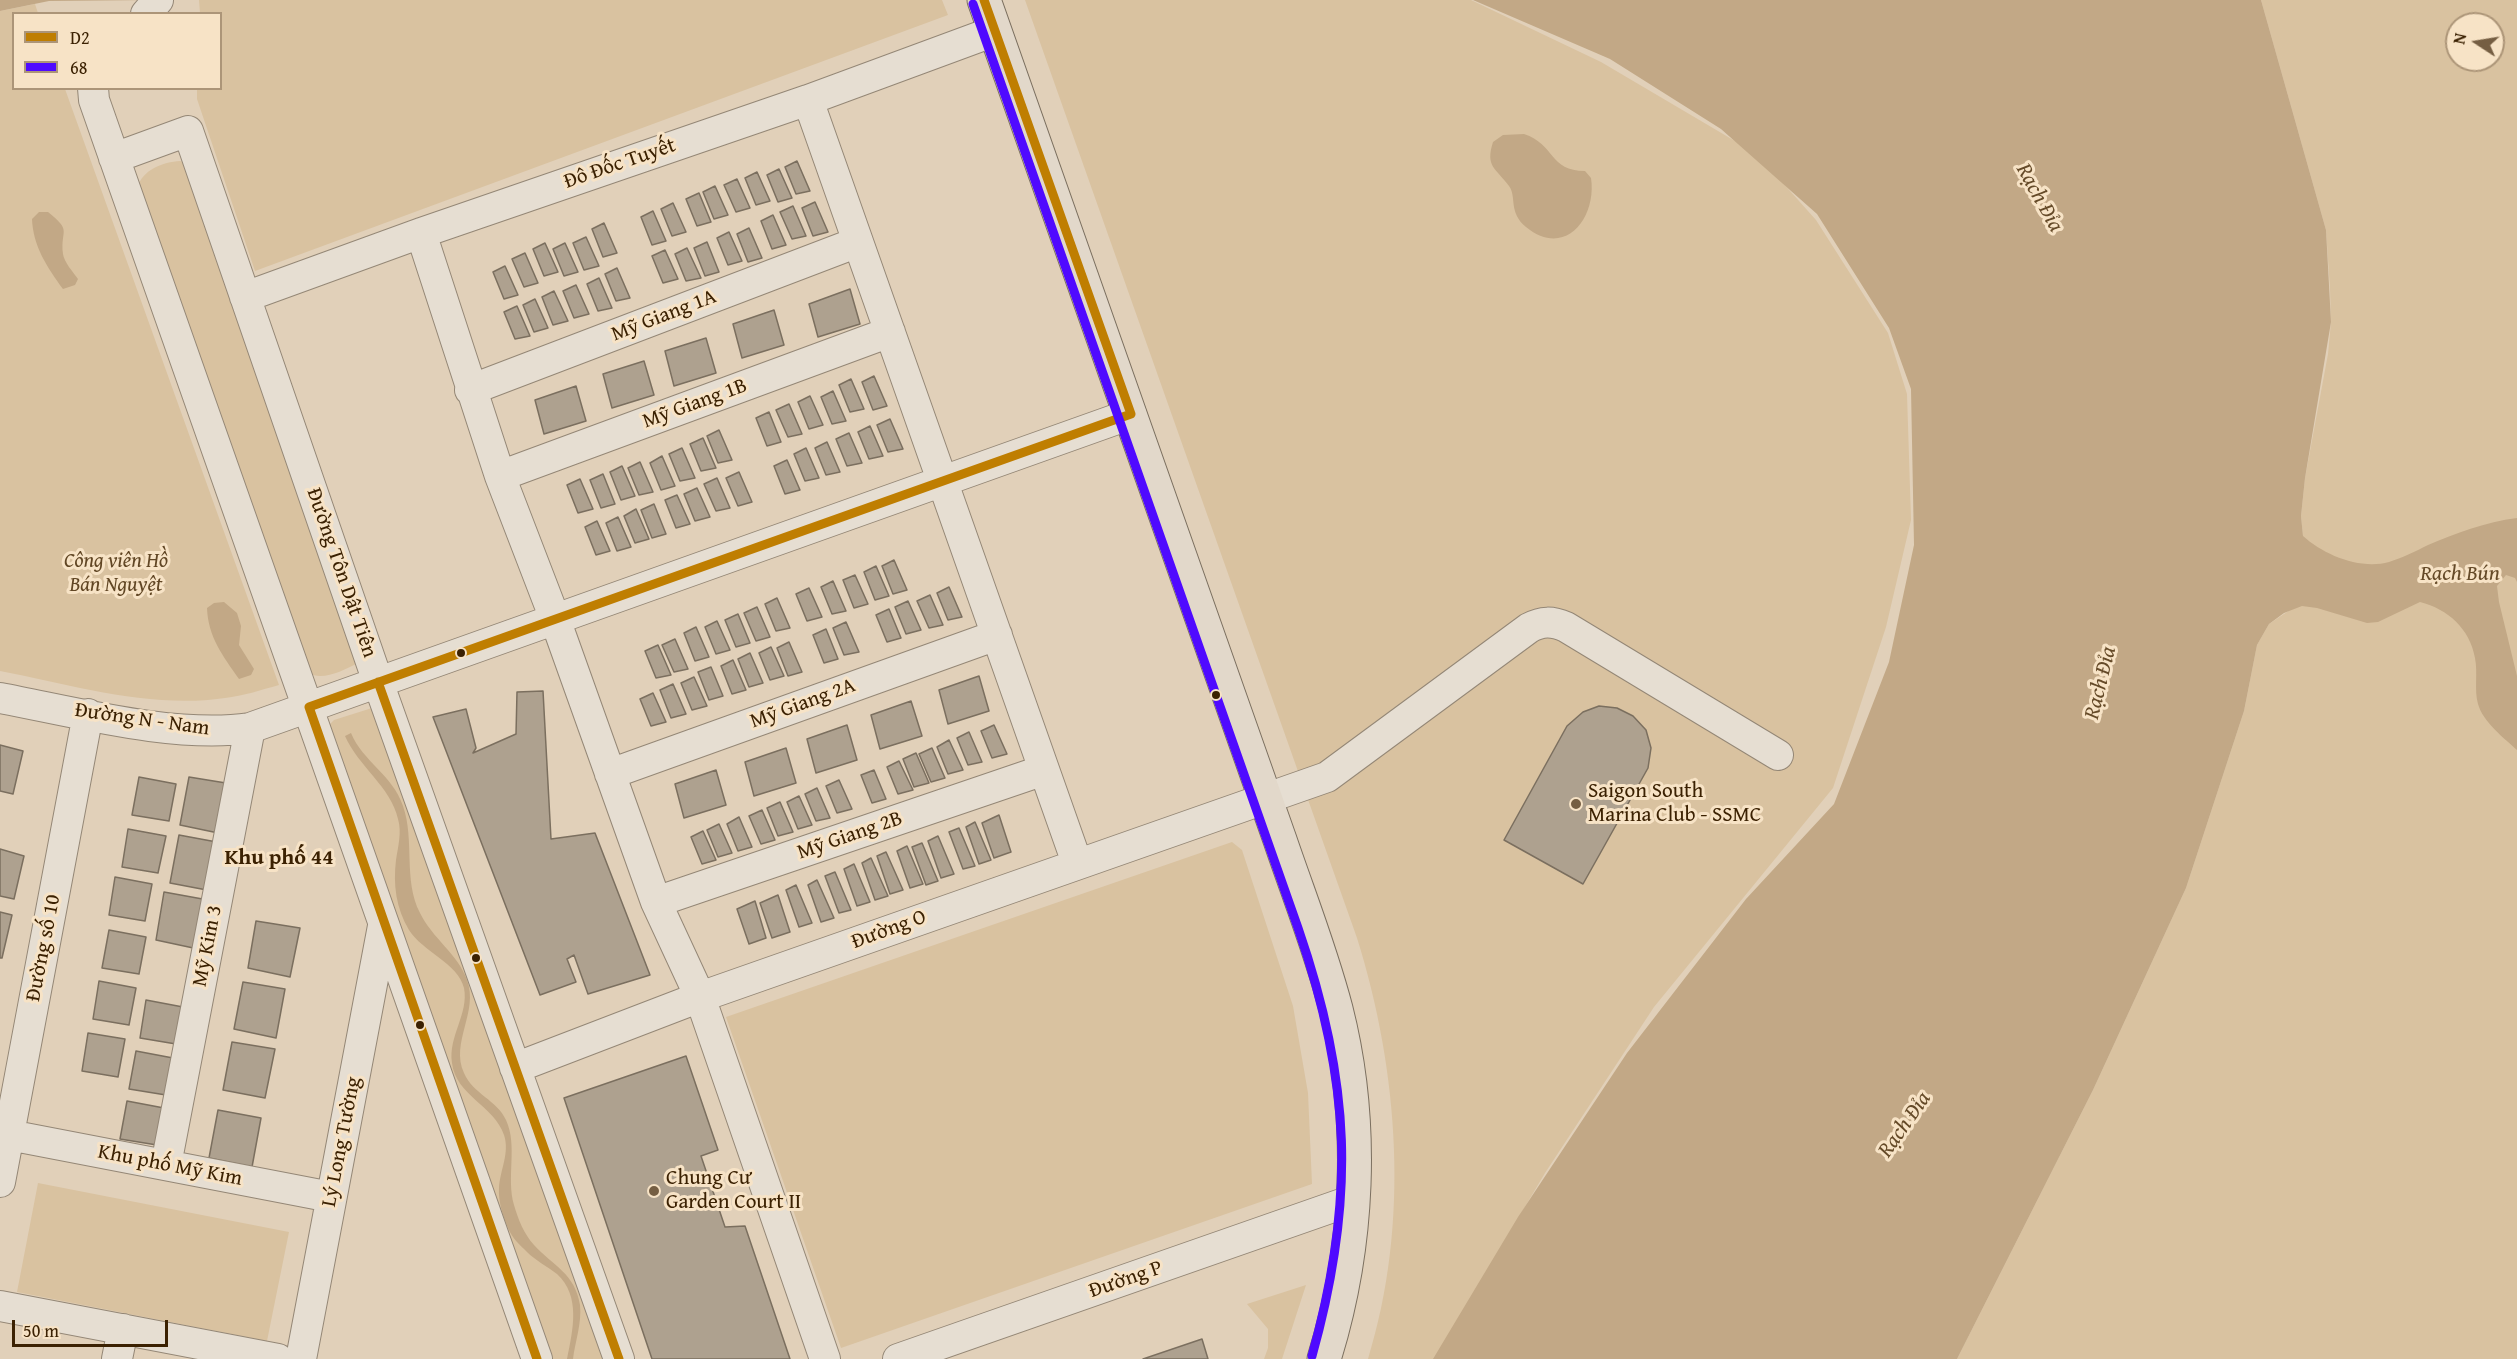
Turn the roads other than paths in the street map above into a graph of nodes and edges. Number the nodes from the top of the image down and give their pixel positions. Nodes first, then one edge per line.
1 (158, 0) edge
2 (984, 0) edge
3 (148, 12) edge
4 (996, 31) junction
5 (93, 90) edge
6 (808, 100) junction
7 (114, 158) junction
8 (421, 233) junction
9 (858, 242) junction
10 (245, 297) junction
11 (890, 332) junction
12 (470, 390) junction
13 (1131, 414) junction
14 (500, 476) junction
15 (943, 482) junction
16 (555, 620) junction
17 (997, 635) junction
18 (378, 682) junction
19 (0, 698) edge
20 (309, 707) junction
21 (88, 714) junction
22 (250, 728) junction
23 (1778, 754) dead end
24 (1044, 770) junction
25 (610, 774) junction
26 (1265, 798) junction
27 (1077, 863) junction
28 (656, 902) junction
29 (383, 924) junction
30 (700, 997) junction
31 (515, 1068) junction
32 (9, 1135) junction
33 (166, 1165) junction
34 (0, 1182) edge
35 (332, 1197) junction
36 (1353, 1200) junction
37 (0, 1305) edge
38 (123, 1329) junction
39 (117, 1359) edge
40 (278, 1359) edge
41 (301, 1359) edge
42 (537, 1359) edge
43 (619, 1359) edge
44 (825, 1359) edge
45 (898, 1359) edge
46 (1324, 1359) edge

1 - 3 street
2 - 4 main road
4 - 6 street, Đô Đốc Tuyết
4 - 13 main road
5 - 7 street
6 - 8 street, Đô Đốc Tuyết
6 - 9 street
7 - 10 street, Đường Tôn Dật Tiên
7 - 20 street
8 - 10 street, Đô Đốc Tuyết
8 - 12 street
9 - 11 street
9 - 12 street, Mỹ Giang 1A
10 - 18 street, Đường Tôn Dật Tiên
11 - 14 street, Mỹ Giang 1B
11 - 15 street
12 - 14 street
13 - 15 street, Đường N - Nam
13 - 26 main road
14 - 16 street
15 - 16 street, Đường N - Nam
15 - 17 street
16 - 18 street, Đường N - Nam
16 - 25 street
17 - 24 street
17 - 25 street, Mỹ Giang 2A
18 - 20 street, Đường N - Nam
18 - 31 street, Đường Tôn Dật Tiên
19 - 21 street, Đường N - Nam
20 - 22 street, Đường N - Nam
20 - 29 street
21 - 22 street, Đường N - Nam
21 - 32 street, Đường số 10
22 - 33 street, Mỹ Kim 3
23 - 26 street, Đường O
24 - 27 street
24 - 28 street, Mỹ Giang 2B
25 - 28 street
26 - 27 street, Đường O
26 - 36 main road
27 - 30 street, Đường O
28 - 30 street
29 - 35 street, Lý Long Tường
29 - 42 street
30 - 31 street, Đường O
30 - 44 street
31 - 43 street, Đường Tôn Dật Tiên
32 - 33 street, Khu phố Mỹ Kim
32 - 34 street, Đường số 10
33 - 35 street, Khu phố Mỹ Kim
35 - 41 street, Lý Long Tường
36 - 45 street, Đường P
36 - 46 main road
37 - 38 street
38 - 39 street
38 - 40 street

